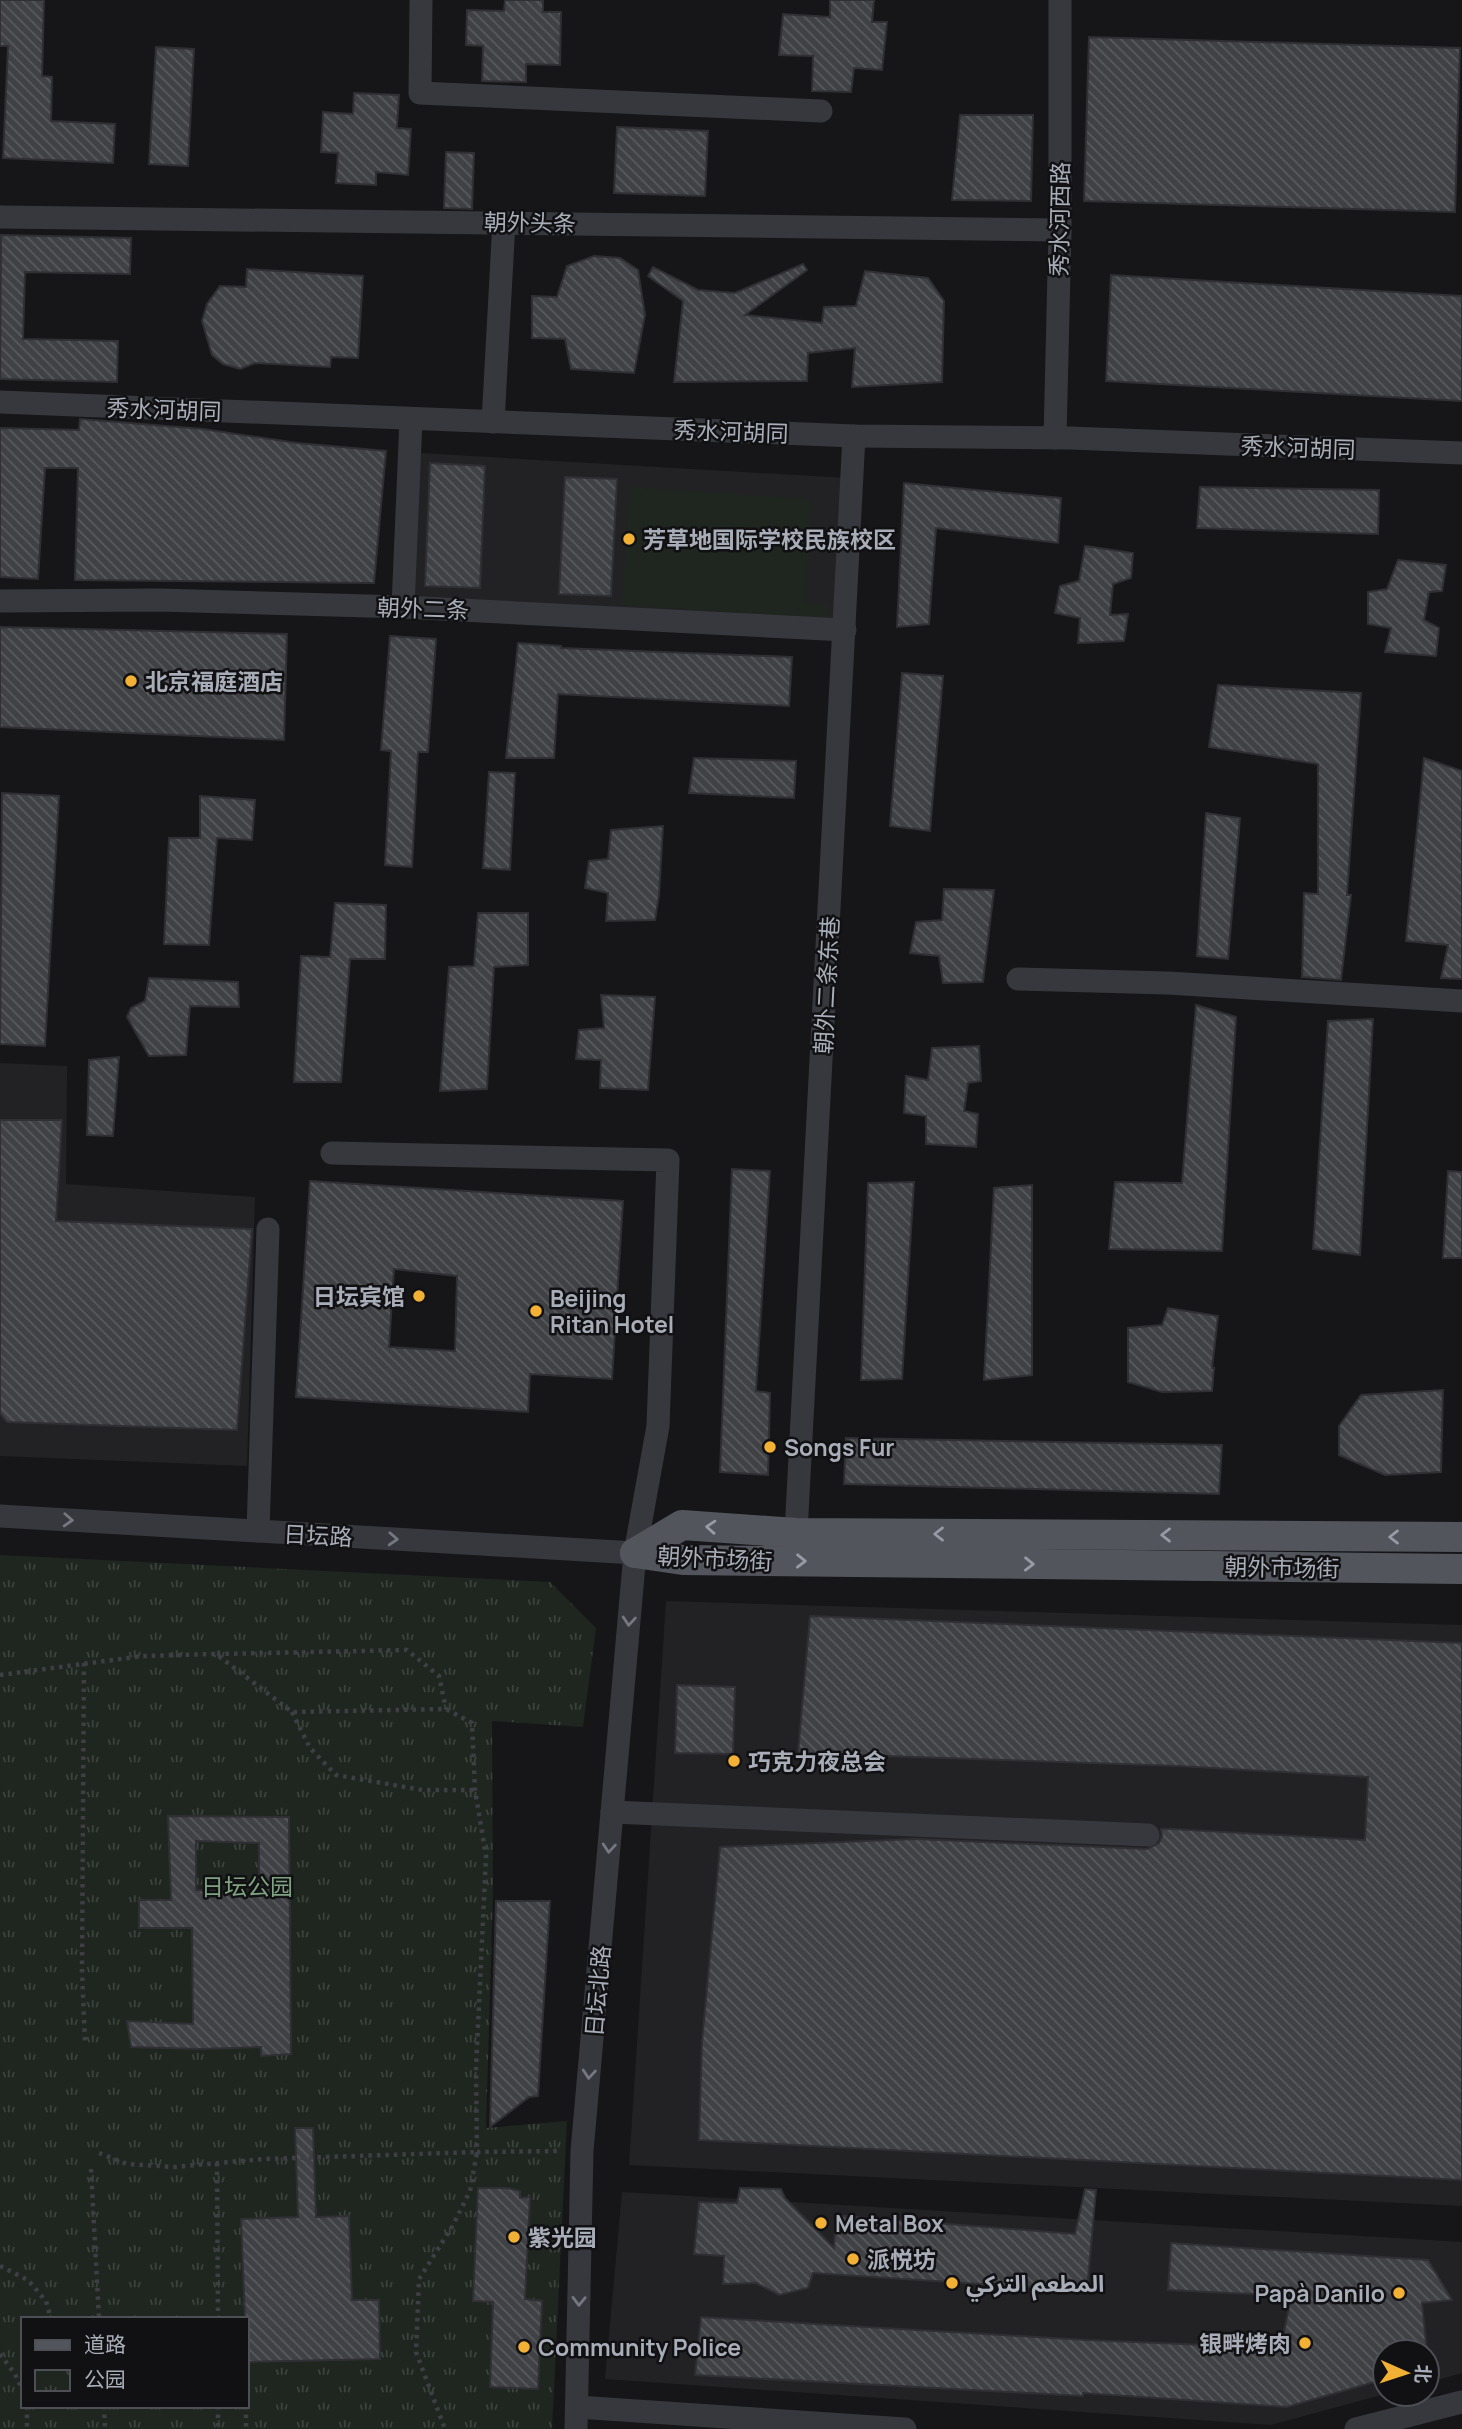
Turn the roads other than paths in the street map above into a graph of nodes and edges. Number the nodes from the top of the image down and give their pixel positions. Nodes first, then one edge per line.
1 (421, 0) edge
2 (1060, 0) edge
3 (821, 111) dead end
4 (0, 217) edge
5 (504, 222) junction
6 (1060, 229) junction
7 (0, 402) edge
8 (411, 419) junction
9 (493, 422) junction
10 (855, 436) junction
11 (1055, 438) junction
12 (1462, 453) edge
13 (0, 601) edge
14 (403, 607) junction
15 (845, 630) junction
16 (1018, 979) dead end
17 (1462, 1000) edge
18 (332, 1153) dead end
19 (268, 1229) dead end
20 (0, 1516) edge
21 (258, 1531) junction
22 (796, 1533) junction
23 (1462, 1537) edge
24 (635, 1553) junction
25 (1462, 1569) edge
26 (612, 1812) junction
27 (1148, 1835) dead end
28 (1462, 2402) edge
29 (577, 2418) edge
30 (905, 2429) edge
31 (1356, 2429) edge

1 - 3 street
2 - 6 street, 秀水河西路
4 - 5 street, 朝外头条
5 - 6 street, 朝外头条
5 - 9 street
6 - 11 street, 秀水河西路
7 - 8 street, 秀水河胡同
8 - 9 street, 秀水河胡同
8 - 14 street
9 - 10 street, 秀水河胡同
10 - 11 street, 秀水河胡同
10 - 15 street, 朝外二条东巷
11 - 12 street, 秀水河胡同
13 - 14 street, 朝外二条
14 - 15 street, 朝外二条
15 - 22 street, 朝外二条东巷
16 - 17 street
18 - 24 street, 日坛北路
19 - 21 street
20 -> 21 street, 日坛路
21 -> 24 street, 日坛路
23 -> 22 main road, 朝外市场街
22 -> 24 main road, 朝外市场街
24 -> 25 main road, 朝外市场街
24 -> 26 street, 日坛北路
26 - 27 street
26 -> 29 street, 日坛北路
28 - 31 street
29 - 30 street

